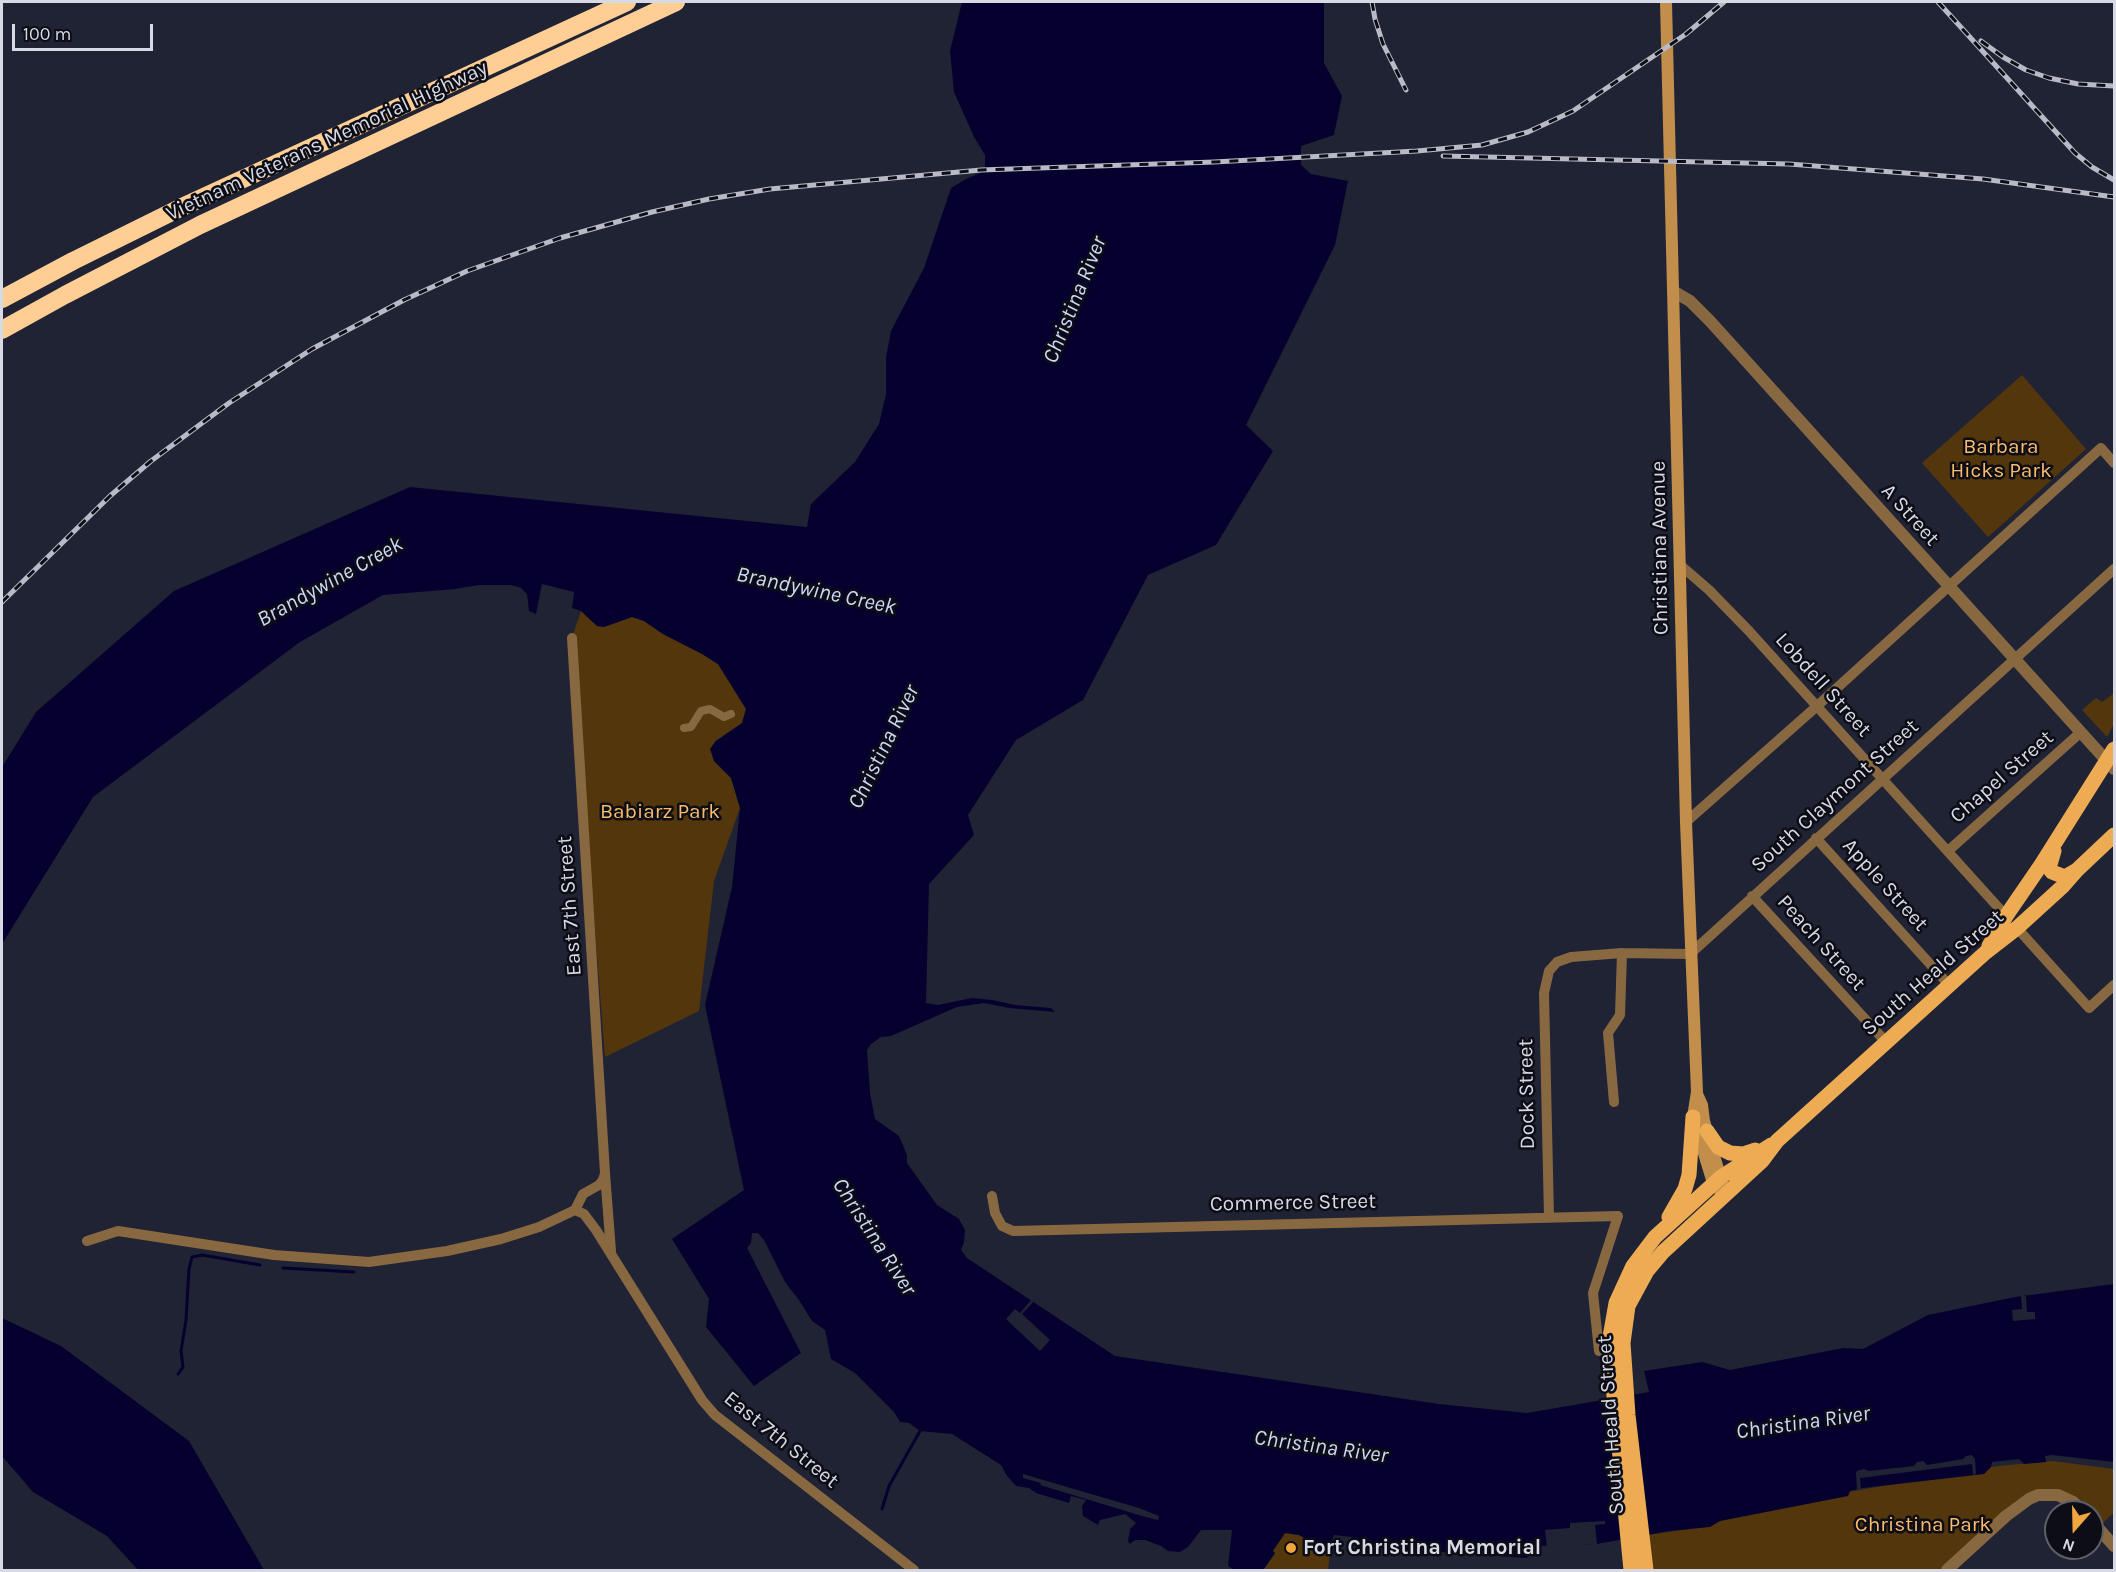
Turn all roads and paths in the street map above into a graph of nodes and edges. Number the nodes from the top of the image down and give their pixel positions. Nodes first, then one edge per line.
1 (627, 2) edge
2 (676, 2) edge
3 (1666, 2) edge
4 (1673, 291) junction
5 (2, 299) edge
6 (2, 330) edge
7 (2115, 463) edge
8 (1679, 564) junction
9 (2115, 569) edge
10 (1948, 586) junction
11 (572, 638) dead end
12 (2015, 659) junction
13 (1816, 706) junction
14 (731, 714) dead end
15 (684, 728) dead end
16 (2081, 732) junction
17 (2112, 759) edge
18 (1883, 780) junction
19 (1686, 822) junction
20 (2115, 835) edge
21 (2059, 837) junction
22 (1816, 838) junction
23 (1948, 851) junction
24 (2077, 870) junction
25 (1752, 896) junction
26 (2006, 916) junction
27 (2017, 928) junction
28 (1986, 951) junction
29 (1622, 953) junction
30 (1690, 954) junction
31 (1949, 985) junction
32 (2115, 985) edge
33 (1886, 1042) junction
34 (1697, 1092) junction
35 (1614, 1102) dead end
36 (1693, 1117) junction
37 (1707, 1131) junction
38 (1777, 1141) junction
39 (605, 1173) junction
40 (1717, 1180) junction
41 (992, 1196) dead end
42 (1725, 1196) junction
43 (575, 1210) junction
44 (1549, 1217) junction
45 (1655, 1237) junction
46 (87, 1241) dead end
47 (611, 1255) junction
48 (1622, 1305) junction
49 (1599, 1351) dead end
50 (2069, 1500) edge
51 (2104, 1534) edge
52 (2115, 1546) edge
53 (914, 1570) edge
54 (1631, 1570) edge
55 (1646, 1570) edge
56 (1947, 1570) edge

1 - 5 highway, Vietnam Veterans Memorial Highway
2 - 6 highway, Vietnam Veterans Memorial Highway
3 - 4 main road, Christiana Avenue
4 - 8 main road, Christiana Avenue
4 - 10 street, A Street
7 - 10 street
8 - 13 street, Lobdell Street
8 - 19 main road, Christiana Avenue
9 - 12 street, South Claymont Street
10 - 12 street, A Street
10 - 13 street
11 - 39 street, East 7th Street
12 - 16 street, A Street
12 - 18 street, South Claymont Street
13 - 18 street, Lobdell Street
13 - 19 street
14 - 15 street
16 - 17 street, A Street
16 - 23 street, Chapel Street
17 - 21 main road
18 - 22 street, South Claymont Street
18 - 23 street, Lobdell Street
19 - 30 main road, Christiana Avenue
20 - 24 main road, South Heald Street
21 - 24 main road
21 - 26 main road
22 - 25 street, South Claymont Street
22 - 31 street, Apple Street
23 - 26 street, Lobdell Street
24 - 27 main road, South Heald Street
25 - 30 street, South Claymont Street
25 - 33 street, Peach Street
26 - 28 main road
27 - 28 main road, South Heald Street
27 - 32 street
28 - 31 main road, South Heald Street
29 - 30 street
29 - 35 street
29 - 44 street, Dock Street
30 - 34 main road, Christiana Avenue
31 - 33 main road, South Heald Street
33 - 38 main road, South Heald Street
34 - 36 main road, Christiana Avenue
34 - 37 main road, Christiana Avenue
36 - 40 main road, Christiana Avenue
36 - 45 main road
37 - 38 main road
37 - 40 main road, Christiana Avenue
38 - 40 main road, South Heald Street
38 - 42 main road, South Heald Street
39 - 43 street
39 - 47 street, East 7th Street
40 - 42 main road, Christiana Avenue
40 - 45 main road, South Heald Street
41 - 44 street, Commerce Street
42 - 48 main road, South Heald Street
43 - 46 street
43 - 47 street, East 7th Street
44 - 49 street, Commerce Street
45 - 48 main road, South Heald Street
47 - 53 street, East 7th Street
48 - 54 main road
48 - 55 main road, South Heald Street
50 - 56 street
51 - 52 street

